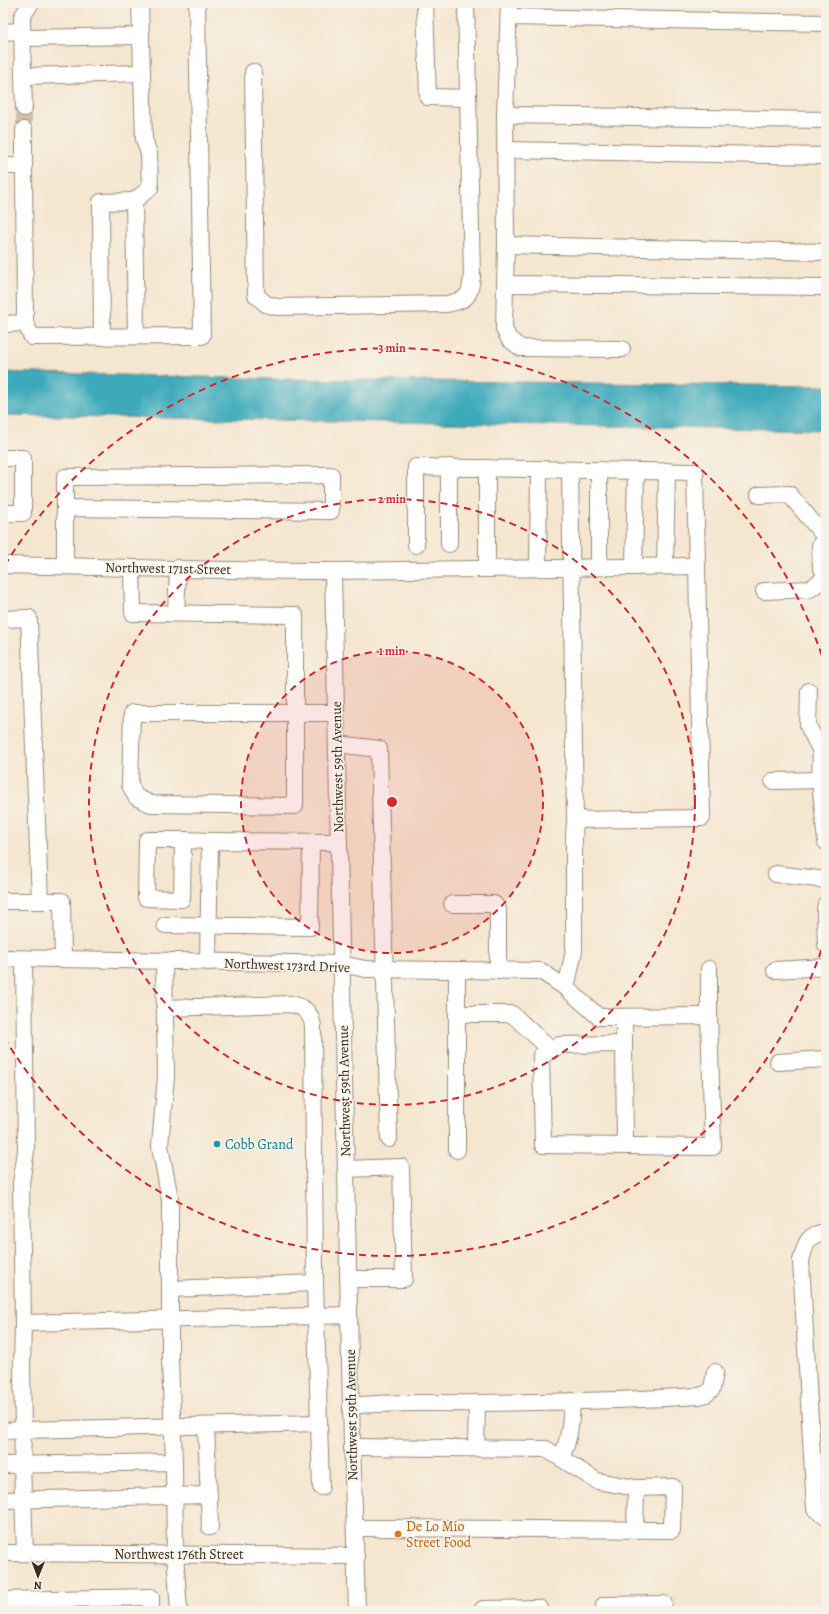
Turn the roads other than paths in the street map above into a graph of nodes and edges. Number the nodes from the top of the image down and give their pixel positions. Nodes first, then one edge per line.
1 (31, 3) edge
2 (140, 3) edge
3 (197, 3) edge
4 (425, 3) edge
5 (466, 3) edge
6 (509, 10) edge
7 (826, 23) edge
8 (3, 32) edge
9 (23, 35) junction
10 (141, 36) junction
11 (253, 72) dead end
12 (142, 74) junction
13 (23, 76) junction
14 (468, 98) junction
15 (24, 108) tunnel mouth
16 (506, 115) junction
17 (826, 120) edge
18 (24, 130) tunnel mouth
19 (506, 150) junction
20 (826, 156) edge
21 (3, 166) edge
22 (24, 166) junction
23 (134, 201) junction
24 (506, 245) junction
25 (826, 252) edge
26 (505, 284) junction
27 (826, 288) edge
28 (25, 323) junction
29 (3, 324) edge
30 (136, 336) junction
31 (102, 337) junction
32 (622, 349) dead end
33 (3, 458) edge
34 (449, 468) junction
35 (487, 468) junction
36 (539, 469) junction
37 (570, 470) junction
38 (599, 470) junction
39 (636, 471) junction
40 (667, 471) junction
41 (759, 495) dead end
42 (65, 508) junction
43 (3, 513) edge
44 (826, 538) edge
45 (449, 544) dead end
46 (416, 545) dead end
47 (3, 565) edge
48 (65, 566) junction
49 (665, 566) junction
50 (697, 566) junction
51 (599, 567) junction
52 (634, 567) junction
53 (132, 568) junction
54 (178, 568) junction
55 (538, 568) junction
56 (571, 568) junction
57 (487, 569) junction
58 (333, 571) junction
59 (826, 574) edge
60 (826, 578) edge
61 (764, 591) dead end
62 (176, 613) junction
63 (3, 618) edge
64 (809, 691) dead end
65 (336, 713) junction
66 (295, 714) junction
67 (337, 744) junction
68 (824, 750) edge
69 (820, 780) junction
70 (772, 781) dead end
71 (575, 820) junction
72 (183, 840) dead end
73 (210, 841) junction
74 (311, 842) junction
75 (339, 842) junction
76 (826, 842) edge
77 (776, 874) dead end
78 (826, 880) edge
79 (3, 901) edge
80 (40, 901) junction
81 (452, 904) dead end
82 (826, 904) edge
83 (165, 925) dead end
84 (209, 926) junction
85 (826, 944) edge
86 (3, 958) edge
87 (24, 958) junction
88 (63, 959) junction
89 (164, 961) junction
90 (208, 962) junction
91 (342, 964) junction
92 (826, 967) edge
93 (386, 969) junction
94 (709, 969) dead end
95 (457, 970) junction
96 (776, 970) dead end
97 (498, 971) junction
98 (566, 988) junction
99 (165, 1008) junction
100 (457, 1014) junction
101 (624, 1016) junction
102 (708, 1016) junction
103 (624, 1044) junction
104 (551, 1050) junction
105 (826, 1059) edge
106 (778, 1062) dead end
107 (389, 1139) dead end
108 (625, 1146) junction
109 (457, 1150) dead end
110 (346, 1169) junction
111 (821, 1233) edge
112 (348, 1279) junction
113 (315, 1283) junction
114 (171, 1289) junction
115 (349, 1315) junction
116 (316, 1316) junction
117 (171, 1320) junction
118 (23, 1323) junction
119 (715, 1372) dead end
120 (572, 1401) junction
121 (476, 1403) junction
122 (351, 1406) junction
123 (319, 1423) junction
124 (172, 1426) junction
125 (206, 1426) junction
126 (23, 1430) junction
127 (3, 1431) edge
128 (352, 1447) junction
129 (476, 1448) junction
130 (174, 1462) junction
131 (568, 1462) junction
132 (3, 1465) edge
133 (22, 1465) junction
134 (321, 1487) dead end
135 (636, 1488) junction
136 (209, 1495) junction
137 (174, 1496) junction
138 (23, 1499) junction
139 (3, 1500) edge
140 (821, 1512) edge
141 (210, 1527) dead end
142 (355, 1528) junction
143 (635, 1529) junction
144 (3, 1553) edge
145 (25, 1553) junction
146 (175, 1554) junction
147 (356, 1556) junction
148 (3, 1600) edge
149 (664, 1604) dead end
150 (604, 1605) dead end
151 (539, 1608) dead end
152 (633, 1608) edge
153 (483, 1609) dead end
154 (509, 1610) edge
155 (151, 1611) edge
156 (179, 1611) edge
157 (357, 1611) edge

1 - 9 street
2 - 10 street
3 - 30 street
4 - 14 street
5 - 14 street
6 - 7 street
6 - 16 street
8 - 9 street
9 - 10 street
9 - 13 street
10 - 12 street
11 - 14 street
12 - 13 street
12 - 23 street
13 - 15 street
16 - 17 street
16 - 19 street
18 - 22 street
19 - 20 street
19 - 24 street
21 - 22 street
22 - 28 street
23 - 30 street
23 - 31 street
24 - 25 street
24 - 26 street
26 - 27 street
26 - 32 street
28 - 29 street
28 - 31 street
30 - 31 street
33 - 43 street
34 - 35 street
34 - 45 street
34 - 46 street
35 - 36 street
35 - 57 street
36 - 37 street
36 - 55 street
37 - 38 street
37 - 56 street
38 - 39 street
38 - 51 street
39 - 40 street
39 - 52 street
40 - 49 street
40 - 50 street
41 - 44 street
42 - 42 street
42 - 48 street
44 - 59 street
47 - 48 street, Northwest 171st Street
48 - 53 street, Northwest 171st Street
49 - 50 street, Northwest 171st Street
49 - 52 street, Northwest 171st Street
50 - 71 street
51 - 52 street, Northwest 171st Street
51 - 56 street, Northwest 171st Street
53 - 54 street, Northwest 171st Street
53 - 62 street
54 - 58 street, Northwest 171st Street
54 - 62 street
55 - 56 street, Northwest 171st Street
55 - 57 street, Northwest 171st Street
56 - 71 street
57 - 58 street, Northwest 171st Street
58 - 65 street, Northwest 59th Avenue
60 - 61 street
62 - 66 street
63 - 80 street
64 - 68 street
65 - 66 street
65 - 67 street, Northwest 59th Avenue
66 - 66 street
67 - 75 street, Northwest 59th Avenue
67 - 93 street
68 - 69 street
69 - 70 street
69 - 76 street
71 - 98 street
72 - 73 street
73 - 74 street
73 - 84 street
74 - 75 street
74 - 84 street
75 - 91 street, Northwest 59th Avenue
77 - 78 street
79 - 80 street
80 - 88 street
81 - 97 street
82 - 85 street
83 - 84 street
84 - 90 street
86 - 87 street, Northwest 173rd Drive
87 - 88 street, Northwest 173rd Drive
87 - 118 street
88 - 89 street, Northwest 173rd Drive
89 - 90 street, Northwest 173rd Drive
89 - 99 street
90 - 91 street, Northwest 173rd Drive
91 - 93 street, Northwest 173rd Drive
91 - 110 street, Northwest 59th Avenue
92 - 96 street
93 - 95 street, Northwest 173rd Drive
93 - 107 street
94 - 102 street
95 - 97 street, Northwest 173rd Drive
95 - 100 street
97 - 98 street, Northwest 173rd Drive
98 - 101 street, Northwest 173rd Drive
99 - 113 street
99 - 114 street
100 - 104 street
100 - 109 street
101 - 102 street, Northwest 173rd Drive
101 - 103 street
102 - 108 street
103 - 104 street
103 - 108 street
104 - 108 street
105 - 106 street
110 - 112 street, Northwest 59th Avenue
110 - 112 street
111 - 140 street
112 - 115 street, Northwest 59th Avenue
113 - 114 street
113 - 116 street
114 - 117 street
115 - 116 street
115 - 122 street, Northwest 59th Avenue
116 - 117 street
116 - 123 street
117 - 118 street
117 - 124 street
118 - 126 street
119 - 120 street
120 - 121 street
120 - 131 street
121 - 122 street
121 - 129 street
122 - 128 street, Northwest 59th Avenue
123 - 125 street
123 - 134 street
124 - 125 street
124 - 126 street
124 - 130 street
125 - 136 street
126 - 127 street
126 - 133 street
128 - 129 street
128 - 142 street, Northwest 59th Avenue
129 - 131 street
130 - 133 street
130 - 137 street
131 - 135 street
132 - 133 street
133 - 138 street
135 - 143 street
135 - 143 street
136 - 137 street
136 - 141 street
137 - 138 street
137 - 146 street
138 - 139 street
138 - 145 street
142 - 143 street
142 - 147 street, Northwest 59th Avenue
144 - 145 street, Northwest 176th Street
145 - 146 street, Northwest 176th Street
146 - 147 street, Northwest 176th Street
146 - 156 street
147 - 157 street, Northwest 59th Avenue
148 - 155 street
149 - 152 street
150 - 152 street
151 - 154 street
153 - 154 street

